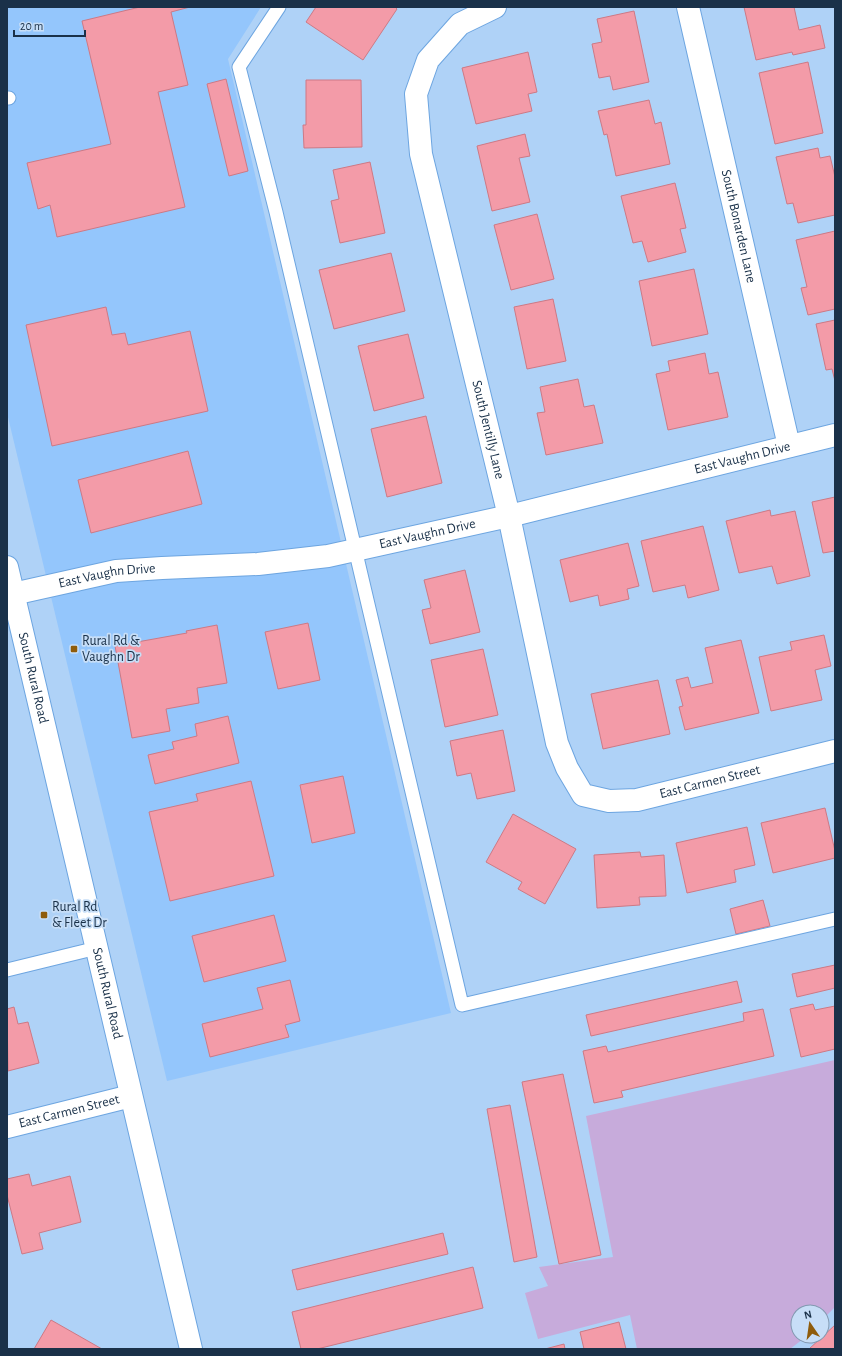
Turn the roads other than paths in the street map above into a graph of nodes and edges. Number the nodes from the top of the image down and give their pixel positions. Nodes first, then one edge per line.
1 (279, 7) edge
2 (495, 7) edge
3 (688, 7) edge
4 (835, 435) edge
5 (789, 446) junction
6 (509, 516) junction
7 (355, 550) junction
8 (7, 567) edge
9 (13, 594) junction
10 (835, 751) edge
11 (583, 795) joint
12 (835, 919) edge
13 (97, 948) junction
14 (7, 970) edge
15 (131, 1096) junction
16 (7, 1127) edge
17 (191, 1349) edge

1 - 7 lane
2 - 6 street, South Jentilly Lane
3 - 5 street, South Bonarden Lane
4 - 5 street, East Vaughn Drive
5 - 6 street, East Vaughn Drive
6 - 7 street, East Vaughn Drive
6 - 11 street, South Jentilly Lane
7 - 9 street, East Vaughn Drive
7 - 12 lane
8 - 9 street, South Rural Road
9 - 13 street, South Rural Road
10 - 11 street, East Carmen Street
13 - 14 lane
13 - 15 street, South Rural Road
15 - 16 street, East Carmen Street
15 - 17 street, South Rural Road

